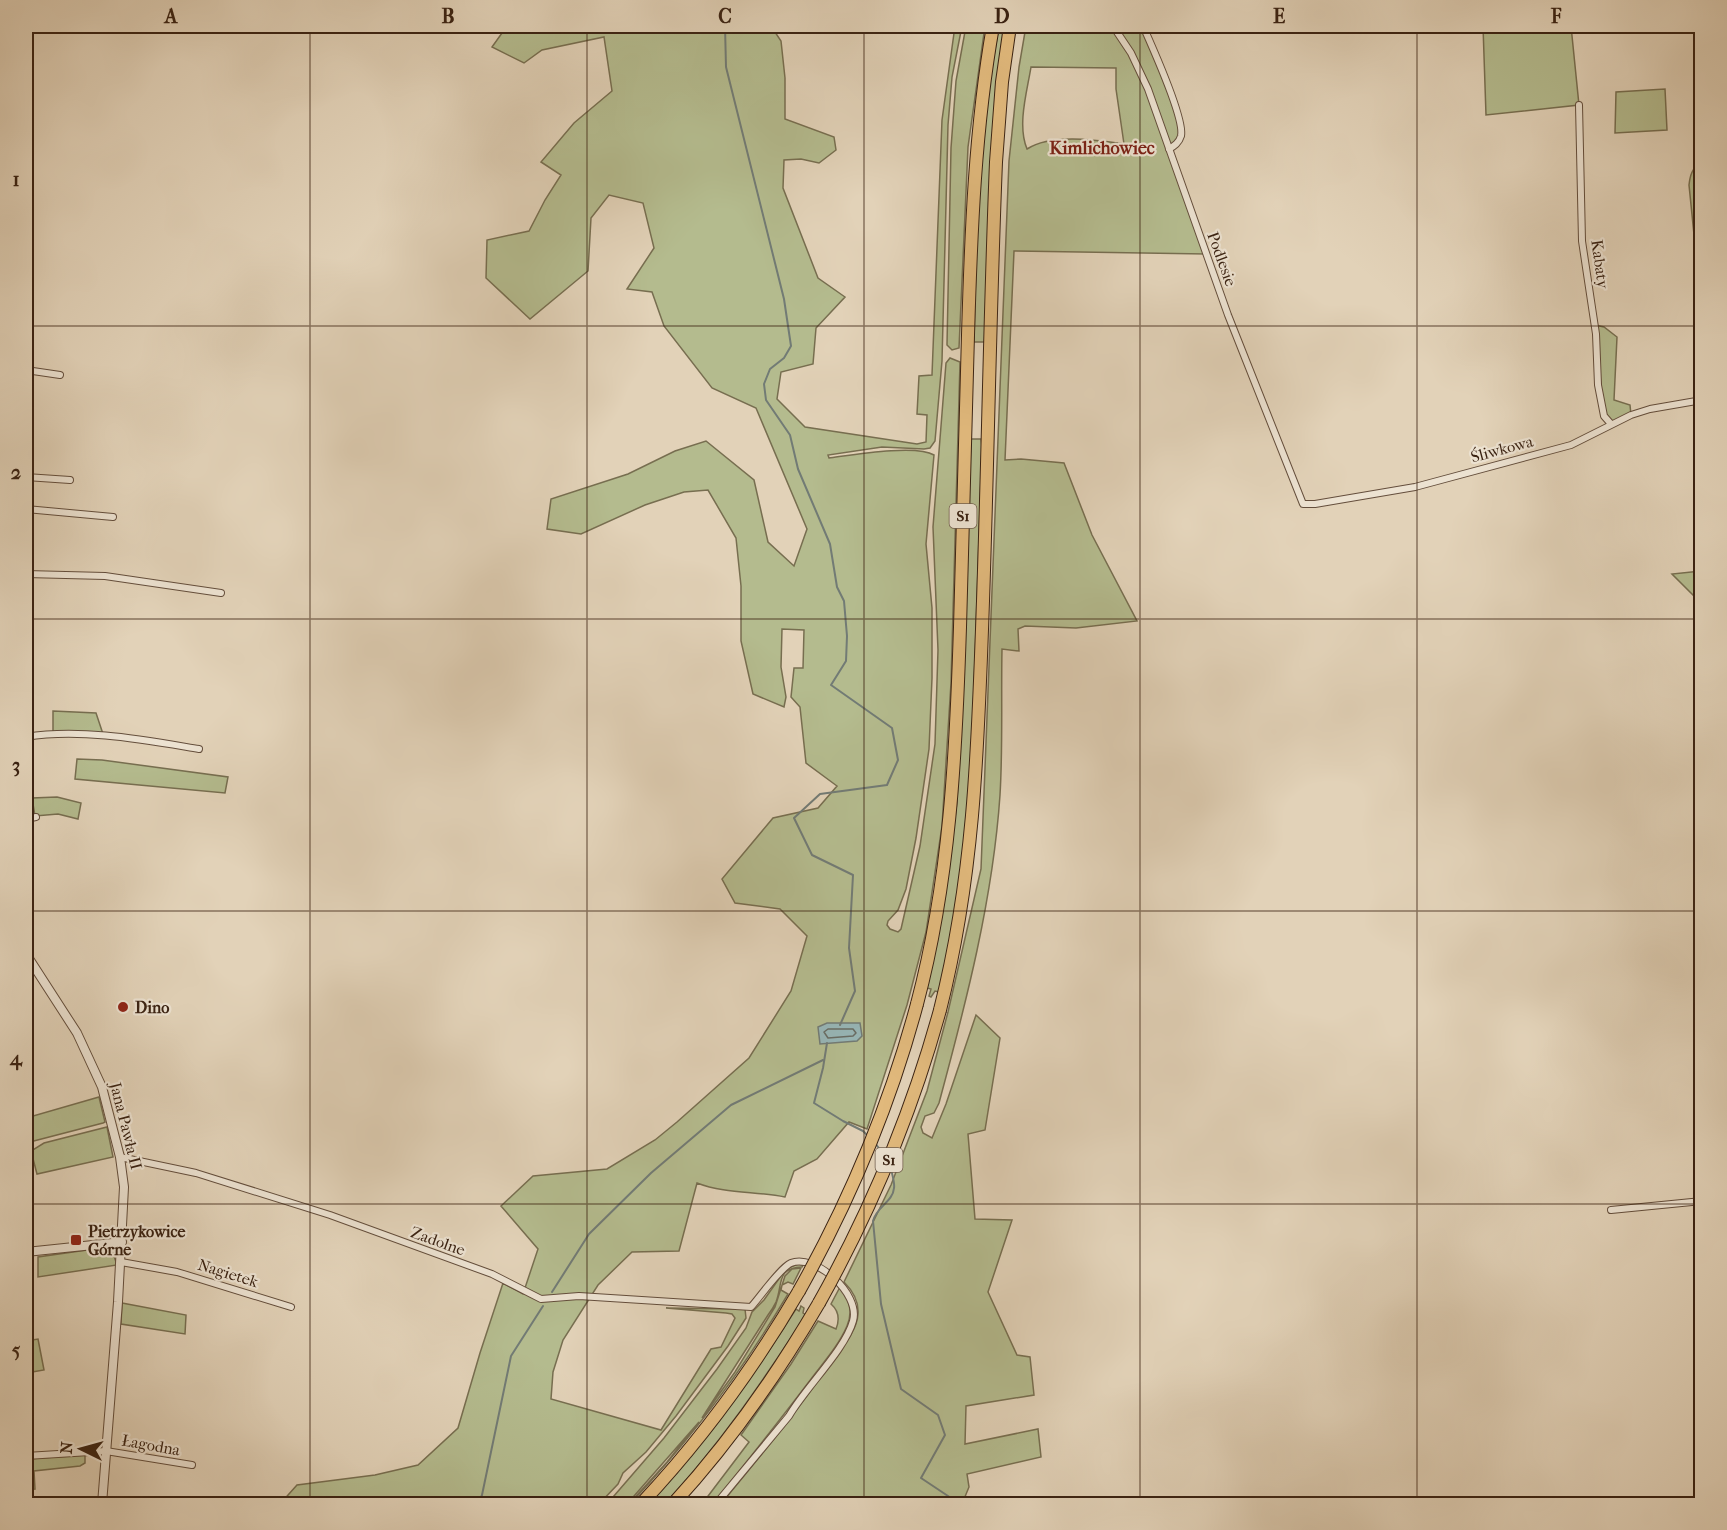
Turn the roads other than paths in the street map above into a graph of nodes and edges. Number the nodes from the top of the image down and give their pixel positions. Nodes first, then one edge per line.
1 (993, 26) edge
2 (1010, 26) edge
3 (1113, 26) edge
4 (1143, 26) edge
5 (1579, 105) dead end
6 (1168, 149) junction
7 (26, 370) edge
8 (60, 375) dead end
9 (1701, 400) edge
10 (1611, 424) junction
11 (26, 477) edge
12 (70, 480) dead end
13 (1303, 504) joint
14 (26, 510) edge
15 (113, 517) dead end
16 (26, 574) edge
17 (221, 593) dead end
18 (26, 737) edge
19 (199, 749) dead end
20 (36, 817) dead end
21 (26, 819) edge
22 (26, 954) edge
23 (120, 1157) junction
24 (1701, 1202) edge
25 (1611, 1210) dead end
26 (122, 1242) junction
27 (26, 1252) edge
28 (121, 1262) junction
29 (291, 1307) dead end
30 (106, 1451) junction
31 (26, 1456) edge
32 (192, 1465) dead end
33 (102, 1504) edge
34 (641, 1504) edge
35 (673, 1504) edge
36 (716, 1504) edge

1 - 34 highway, S1, bridge
2 - 35 highway, S1, bridge
3 - 6 street, Podlesie
4 - 6 street
5 - 10 street, Kabaty
6 - 13 street, Podlesie
7 - 8 street
9 - 10 street, Śliwkowa
10 - 13 street, Śliwkowa
11 - 12 street
14 - 15 street
16 - 17 street
18 - 19 street
20 - 21 street
22 - 23 street, Jana Pawła II
23 - 26 street, Jana Pawła II
23 - 36 street, Zadolne
24 - 25 street
26 - 27 street
26 - 28 street, Jana Pawła II
28 - 29 street, Nagietek
28 - 30 street, Jana Pawła II
30 - 31 street, Łagodna
30 - 32 street, Łagodna
30 - 33 street, Jana Pawła II

